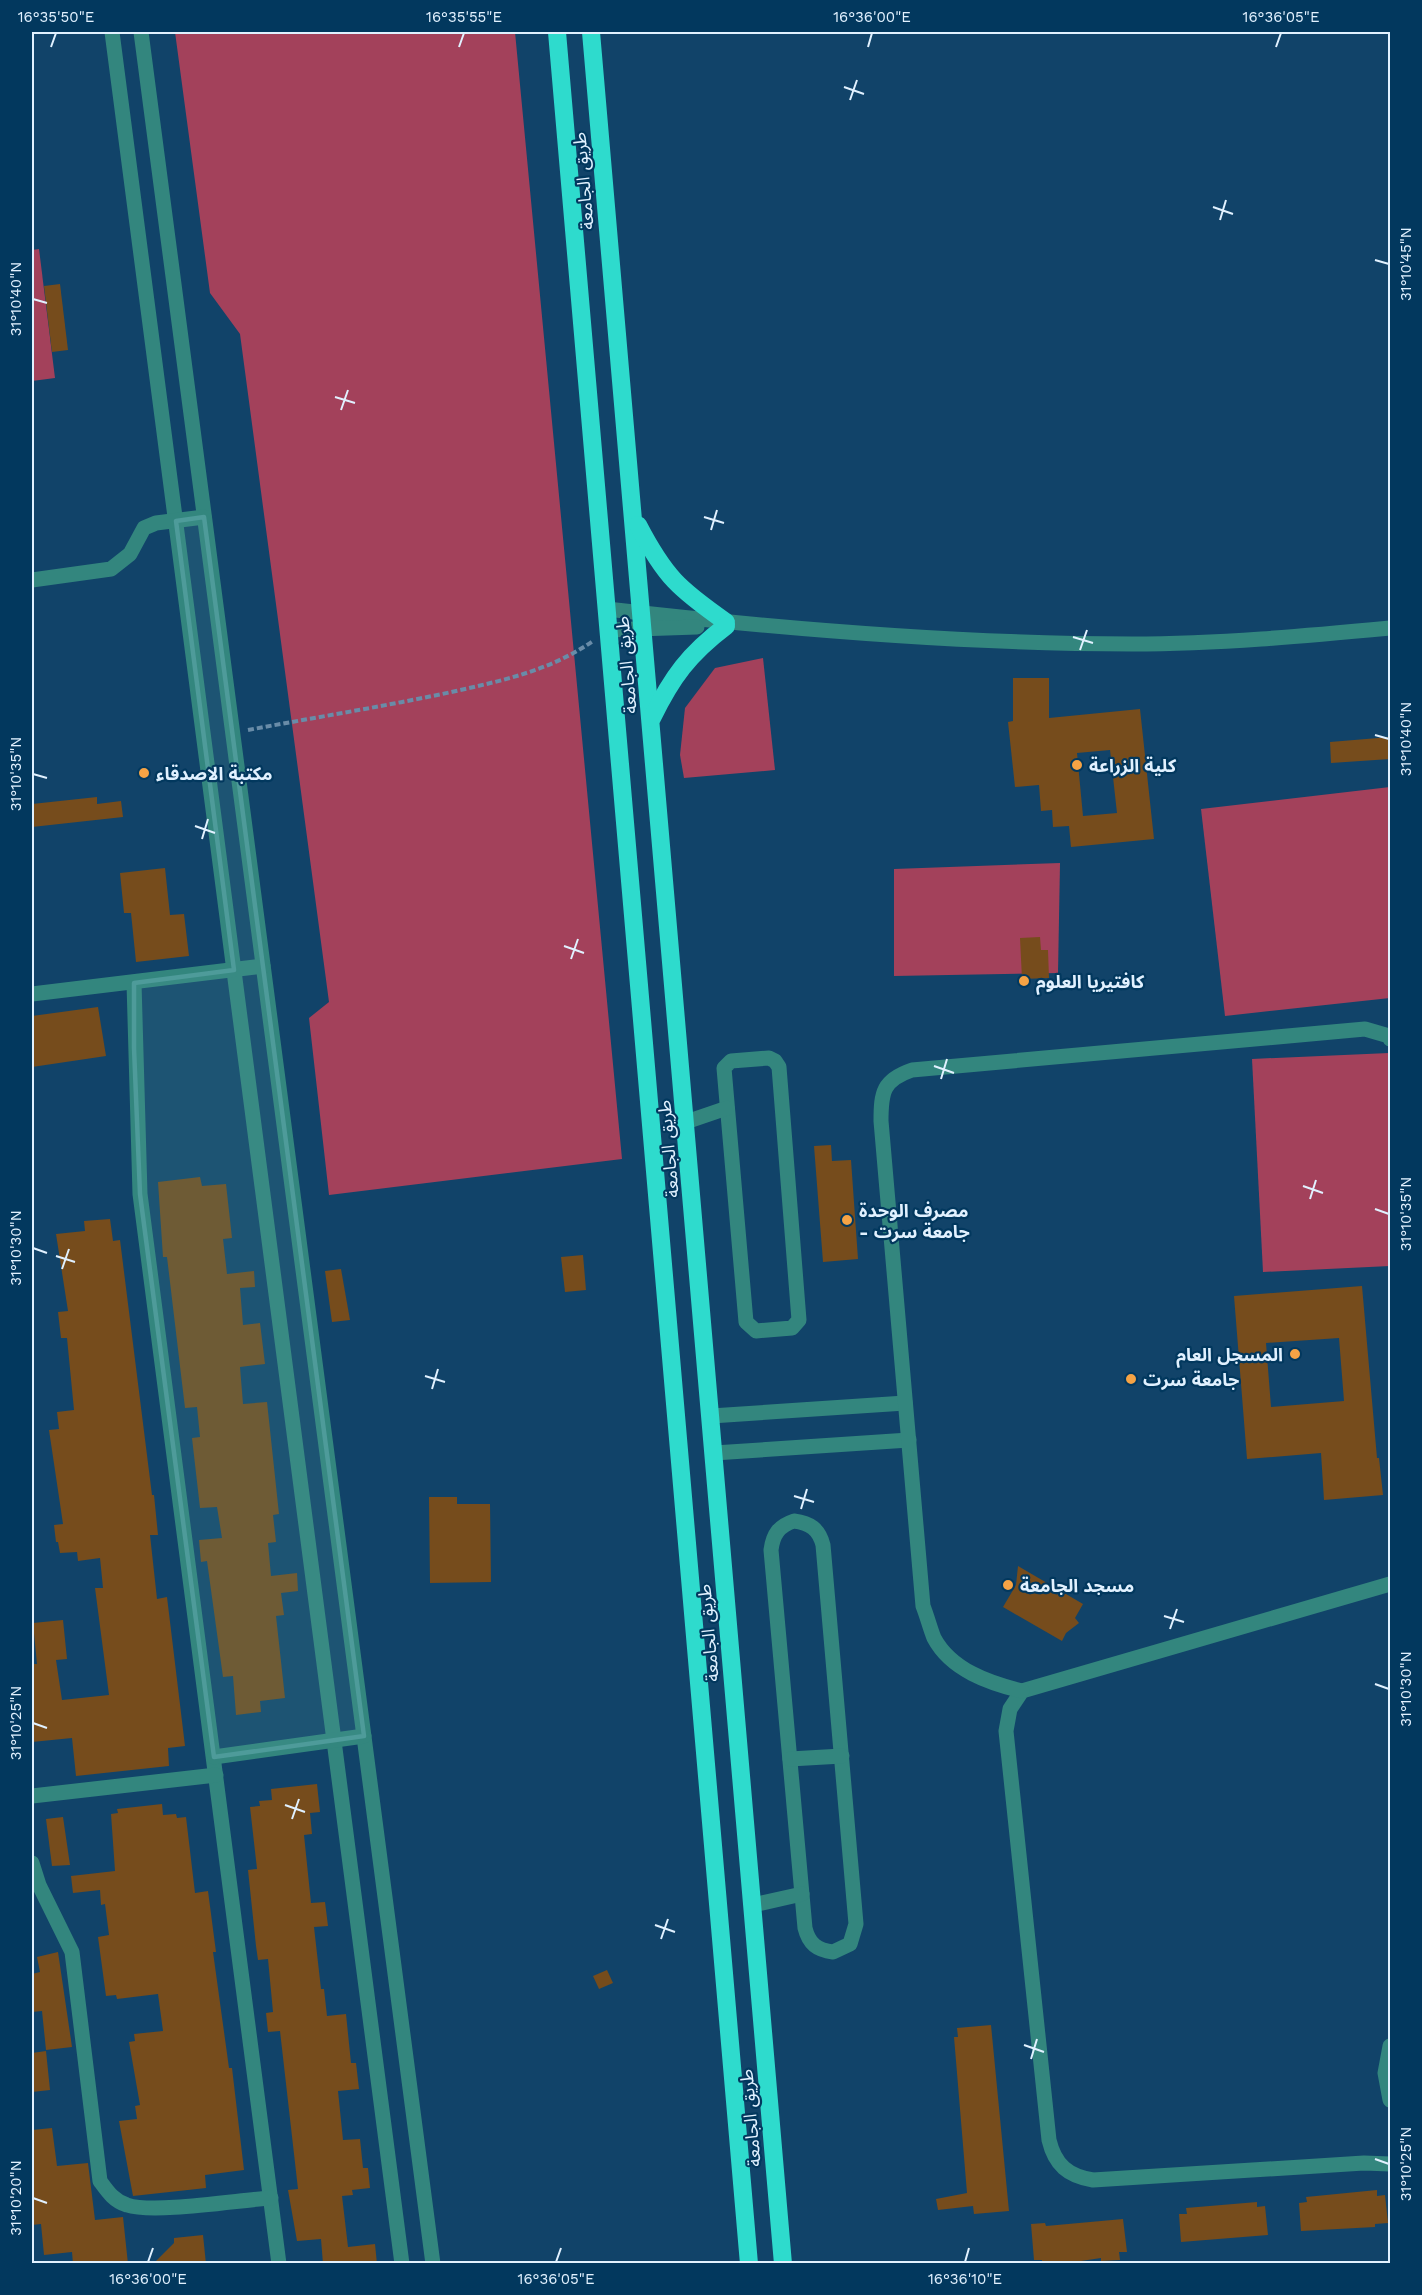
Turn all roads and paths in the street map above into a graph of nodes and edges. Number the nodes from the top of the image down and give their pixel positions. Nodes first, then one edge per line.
1 (112, 32) edge
2 (141, 32) edge
3 (557, 32) edge
4 (591, 32) edge
5 (204, 517) junction
6 (634, 517) junction
7 (176, 521) junction
8 (32, 580) edge
9 (607, 609) junction
10 (643, 621) junction
11 (726, 624) junction
12 (1390, 628) edge
13 (608, 630) junction
14 (651, 720) junction
15 (232, 732) junction
16 (263, 966) junction
17 (234, 970) junction
18 (134, 983) junction
19 (32, 994) edge
20 (1390, 1039) edge
21 (727, 1108) junction
22 (687, 1122) junction
23 (905, 1403) junction
24 (711, 1416) junction
25 (909, 1440) junction
26 (714, 1453) junction
27 (1390, 1584) edge
28 (1022, 1691) junction
29 (364, 1736) junction
30 (335, 1740) junction
31 (842, 1756) junction
32 (214, 1757) junction
33 (790, 1759) junction
34 (216, 1775) junction
35 (32, 1796) edge
36 (32, 1863) edge
37 (802, 1894) junction
38 (753, 1905) junction
39 (1390, 2046) edge
40 (1390, 2100) edge
41 (1390, 2164) edge
42 (271, 2198) junction
43 (747, 2260) edge
44 (279, 2264) edge
45 (402, 2264) edge
46 (433, 2264) edge
47 (783, 2264) edge

1 - 7 street
2 - 5 street
3 - 9 highway, طريق الجامعة
4 - 6 highway, طريق الجامعة
5 - 7 street
5 - 15 street
6 - 10 highway, طريق الجامعة
6 - 11 highway
7 - 8 street
7 - 17 street
9 - 10 street
9 - 13 highway, طريق الجامعة
10 - 11 street
10 - 13 street
10 - 14 highway, طريق الجامعة
11 - 12 street
11 - 14 highway
13 - 15 path
13 - 43 highway, طريق الجامعة
14 - 22 highway, طريق الجامعة
15 - 16 street
16 - 17 street
16 - 29 street
17 - 18 street
17 - 30 street
18 - 19 street
18 - 32 street
20 - 23 street
21 - 21 street
21 - 22 street
22 - 24 highway, طريق الجامعة
23 - 24 street
23 - 25 street
24 - 26 highway, طريق الجامعة
25 - 26 street
25 - 28 street
26 - 38 highway, طريق الجامعة
27 - 28 street
28 - 41 street
29 - 30 street
29 - 46 street
30 - 32 street
30 - 45 street
31 - 33 street
31 - 33 street
31 - 37 street
32 - 34 street
33 - 37 street
34 - 35 street
34 - 42 street
36 - 42 street
37 - 38 street
38 - 47 highway, طريق الجامعة
39 - 40 street
42 - 44 street

